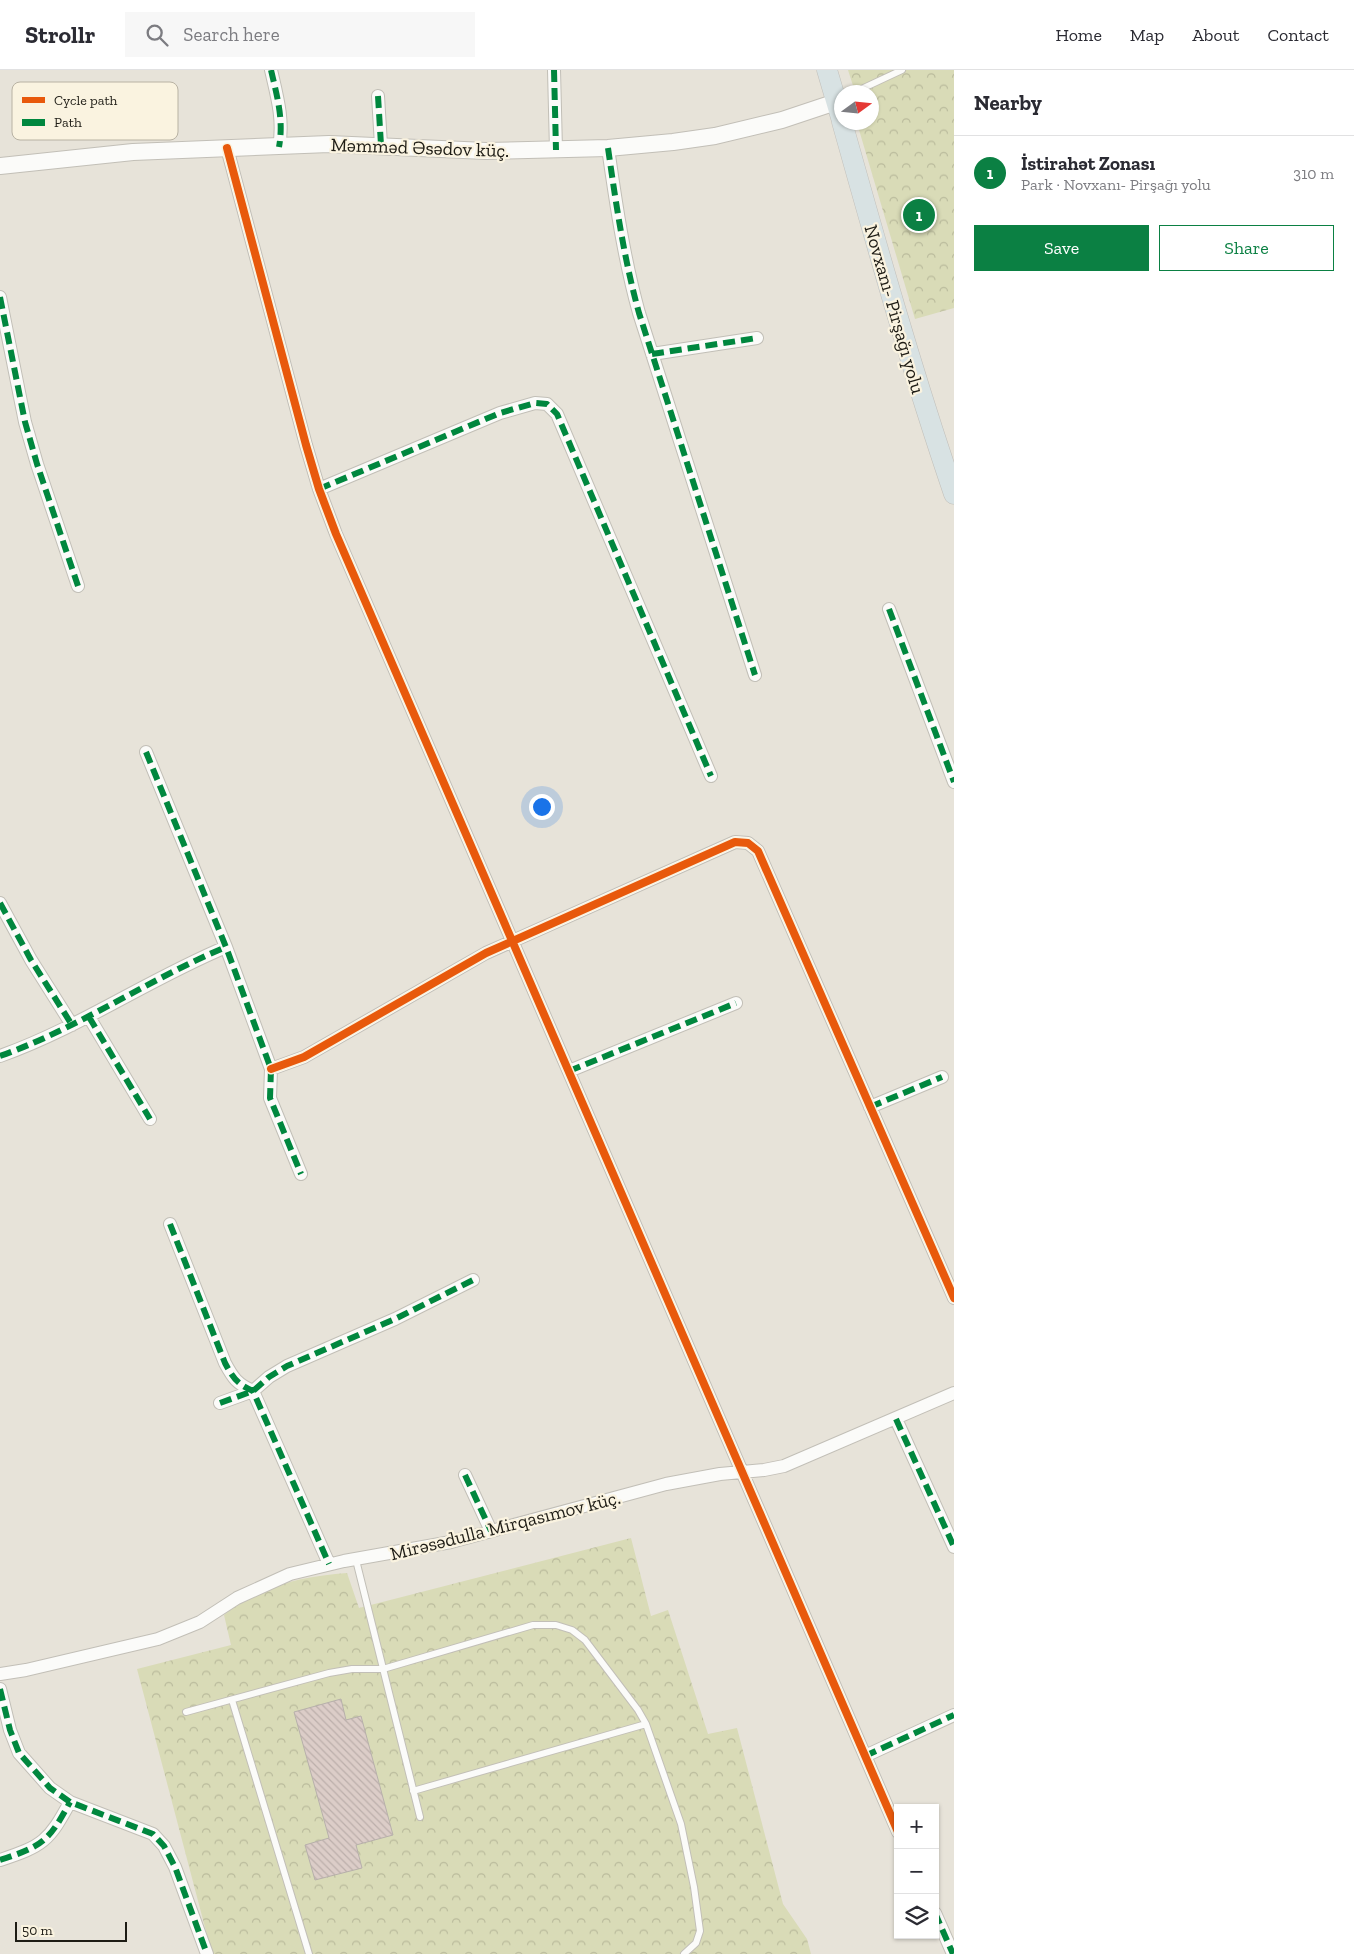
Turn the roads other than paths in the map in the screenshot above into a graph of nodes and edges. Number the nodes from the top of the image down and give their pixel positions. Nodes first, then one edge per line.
1 (271, 70) edge
2 (554, 70) edge
3 (827, 70) edge
4 (902, 70) edge
5 (871, 85) edge
6 (834, 88) edge
7 (378, 96) dead end
8 (834, 102) edge
9 (844, 130) edge
10 (381, 145) junction
11 (279, 147) junction
12 (227, 148) junction
13 (608, 148) junction
14 (556, 150) junction
15 (0, 166) edge
16 (0, 297) edge
17 (757, 338) dead end
18 (652, 354) junction
19 (319, 489) junction
20 (954, 494) edge
21 (78, 586) dead end
22 (889, 609) dead end
23 (755, 676) dead end
24 (146, 752) dead end
25 (711, 776) dead end
26 (954, 782) edge
27 (0, 903) edge
28 (512, 941) junction
29 (226, 946) junction
30 (736, 1003) dead end
31 (89, 1017) junction
32 (72, 1025) junction
33 (0, 1056) edge
34 (271, 1069) junction
35 (569, 1071) junction
36 (942, 1077) dead end
37 (870, 1107) junction
38 (150, 1119) dead end
39 (301, 1174) dead end
40 (170, 1224) dead end
41 (473, 1280) dead end
42 (954, 1298) edge
43 (253, 1391) junction
44 (954, 1393) edge
45 (220, 1403) dead end
46 (896, 1419) junction
47 (742, 1472) junction
48 (465, 1474) dead end
49 (491, 1531) junction
50 (954, 1547) edge
51 (356, 1560) junction
52 (330, 1564) junction
53 (383, 1669) junction
54 (0, 1674) edge
55 (0, 1690) edge
56 (232, 1700) junction
57 (186, 1712) dead end
58 (954, 1715) edge
59 (646, 1724) junction
60 (864, 1756) junction
61 (413, 1791) junction
62 (70, 1802) junction
63 (420, 1817) dead end
64 (894, 1823) edge
65 (0, 1860) edge
66 (939, 1919) edge
67 (951, 1938) edge
68 (206, 1954) edge
69 (309, 1954) edge
70 (684, 1954) edge
71 (953, 1954) edge

1 - 11 street
2 - 14 street
3 - 6 main road, Novxanı- Pirşağı yolu
4 - 5 lane
7 - 10 street
8 - 13 street, Məmməd Əsədov küç.
9 - 20 main road, Novxanı- Pirşağı yolu
10 - 11 street, Məmməd Əsədov küç.
10 - 14 street, Məmməd Əsədov küç.
11 - 12 street, Məmməd Əsədov küç.
12 - 15 street, Məmməd Əsədov küç.
12 - 19 street
13 - 14 street, Məmməd Əsədov küç.
13 - 18 street
16 - 21 street
17 - 18 street
18 - 23 street
19 - 25 street
19 - 28 street
22 - 26 street
24 - 29 street
27 - 32 street
28 - 34 street
28 - 35 street
28 - 37 street
29 - 31 street
29 - 34 street
30 - 35 street
31 - 32 street
31 - 38 street
32 - 33 street
34 - 39 street
35 - 47 street
36 - 37 street
37 - 42 street
40 - 43 street
41 - 43 street
43 - 45 street
43 - 52 street
44 - 46 street, Mirəsədulla Mirqasımov küç.
46 - 47 street, Mirəsədulla Mirqasımov küç.
46 - 50 street
47 - 49 street, Mirəsədulla Mirqasımov küç.
47 - 60 street
48 - 49 street
49 - 51 street, Mirəsədulla Mirqasımov küç.
51 - 52 street, Mirəsədulla Mirqasımov küç.
51 - 53 lane
52 - 54 street, Mirəsədulla Mirqasımov küç.
53 - 56 lane
53 - 59 lane
53 - 61 lane
55 - 62 street
56 - 57 lane
56 - 69 lane
58 - 60 street
59 - 61 lane
59 - 70 lane
60 - 64 street
61 - 63 lane
62 - 65 street
62 - 68 street
66 - 67 street
67 - 71 street

